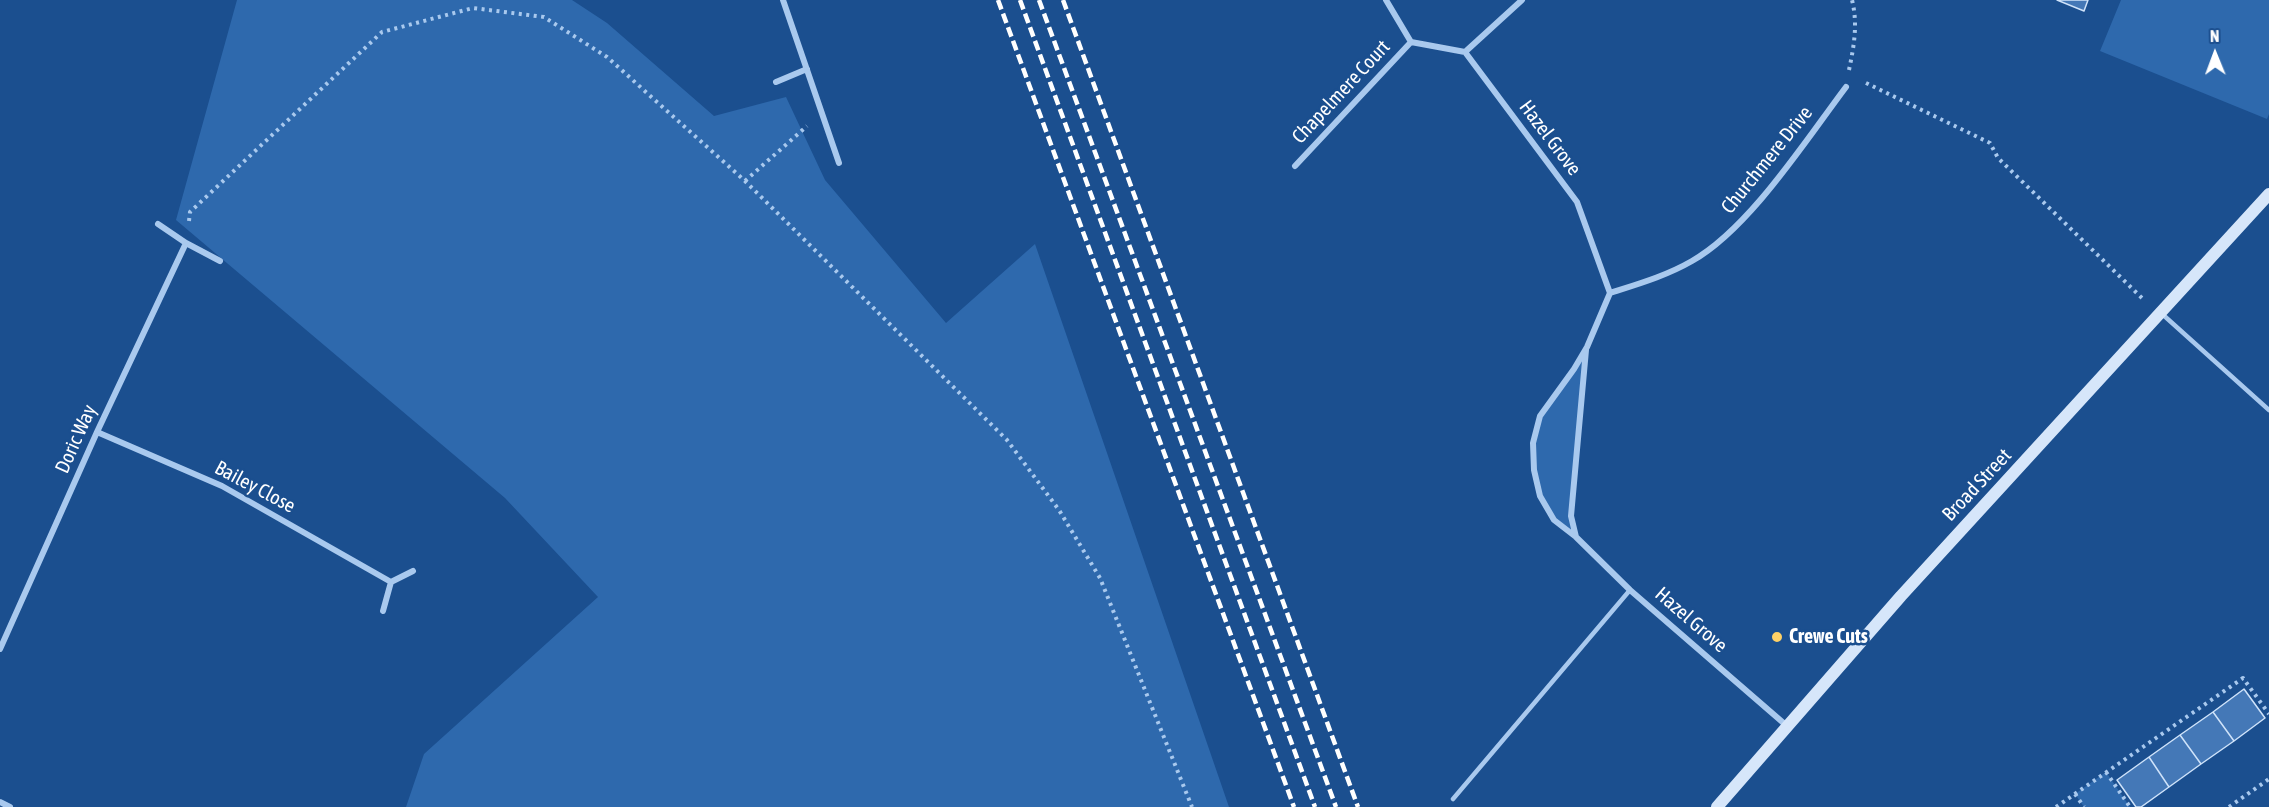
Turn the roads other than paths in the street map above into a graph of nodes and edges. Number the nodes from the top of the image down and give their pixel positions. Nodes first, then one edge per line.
1 (783, 0) edge
2 (1386, 0) edge
3 (1522, 0) edge
4 (1411, 42) junction
5 (1465, 52) junction
6 (807, 69) junction
7 (776, 82) dead end
8 (1846, 87) road end
9 (839, 163) dead end
10 (1295, 166) dead end
11 (2269, 194) edge
12 (158, 224) dead end
13 (186, 243) junction
14 (220, 261) dead end
15 (1611, 293) junction
16 (2161, 313) junction
17 (1587, 347) junction
18 (2269, 410) edge
19 (97, 432) junction
20 (1576, 537) junction
21 (413, 571) dead end
22 (391, 582) junction
23 (1630, 590) junction
24 (383, 611) dead end
25 (0, 649) edge
26 (1786, 726) junction
27 (1453, 799) dead end
28 (0, 802) edge
29 (10, 807) edge
30 (1717, 807) edge

1 - 6 street
2 - 4 street
3 - 5 street
4 - 5 street
4 - 10 street, Chapelmere Court
5 - 15 street, Hazel Grove
6 - 7 street
6 - 9 street
8 - 15 street, Churchmere Drive
11 - 16 street, Broad Street
12 - 13 street
13 - 14 street
13 - 19 street, Doric Way
15 - 17 street, Hazel Grove
16 - 18 lane
16 - 26 street, Broad Street
17 - 20 street, Hazel Grove
17 - 20 street, Hazel Grove
19 - 22 street, Bailey Close
19 - 25 street, Doric Way
20 - 23 street, Hazel Grove
21 - 22 street
22 - 24 street
23 - 26 street, Hazel Grove
23 - 27 lane
26 - 30 street, Broad Street
28 - 29 street

